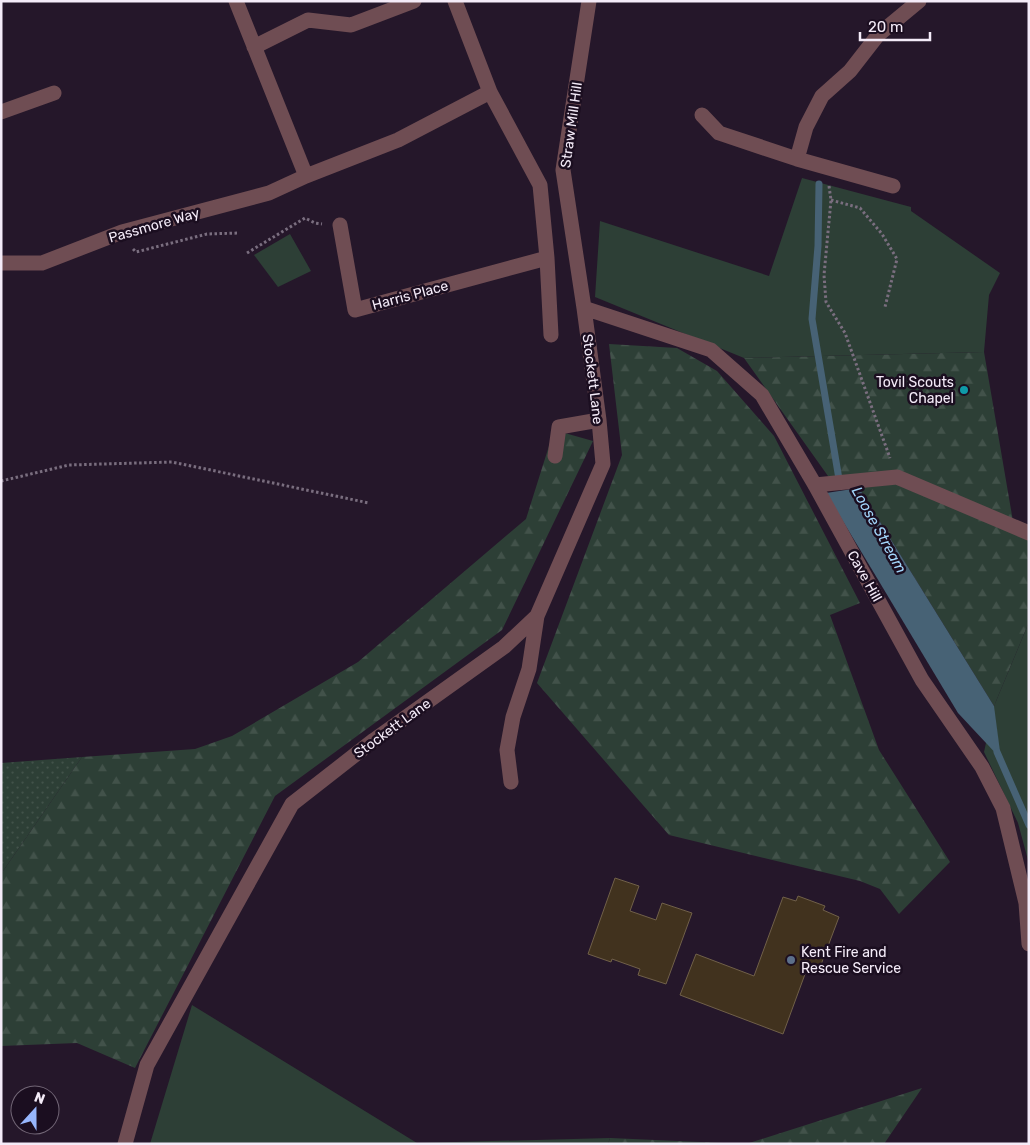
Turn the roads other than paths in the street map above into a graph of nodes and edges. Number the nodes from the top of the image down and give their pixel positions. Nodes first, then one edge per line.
1 (236, 1) edge
2 (414, 1) edge
3 (455, 1) edge
4 (589, 1) edge
5 (919, 1) edge
6 (254, 47) junction
7 (490, 92) junction
8 (54, 94) dead end
9 (4, 106) edge
10 (702, 115) dead end
11 (797, 159) junction
12 (306, 176) junction
13 (893, 186) dead end
14 (340, 225) road end
15 (547, 258) junction
16 (1, 263) edge
17 (584, 308) junction
18 (551, 335) dead end
19 (599, 420) junction
20 (555, 456) dead end
21 (815, 485) junction
22 (1029, 533) edge
23 (537, 616) junction
24 (511, 782) dead end
25 (1029, 944) edge
26 (125, 1144) edge

1 - 6 street
2 - 6 street
3 - 7 street
4 - 17 street, Straw Mill Hill
5 - 11 street
6 - 12 street
7 - 12 street, Passmore Way
7 - 15 street
8 - 9 street
10 - 11 street
11 - 13 street
12 - 16 street, Passmore Way
14 - 15 street, Harris Place
15 - 18 street
17 - 19 street, Stockett Lane
17 - 21 street, Cave Hill
19 - 20 street
19 - 23 street, Stockett Lane
21 - 22 street
21 - 25 street, Cave Hill
23 - 24 street
23 - 26 street, Stockett Lane

